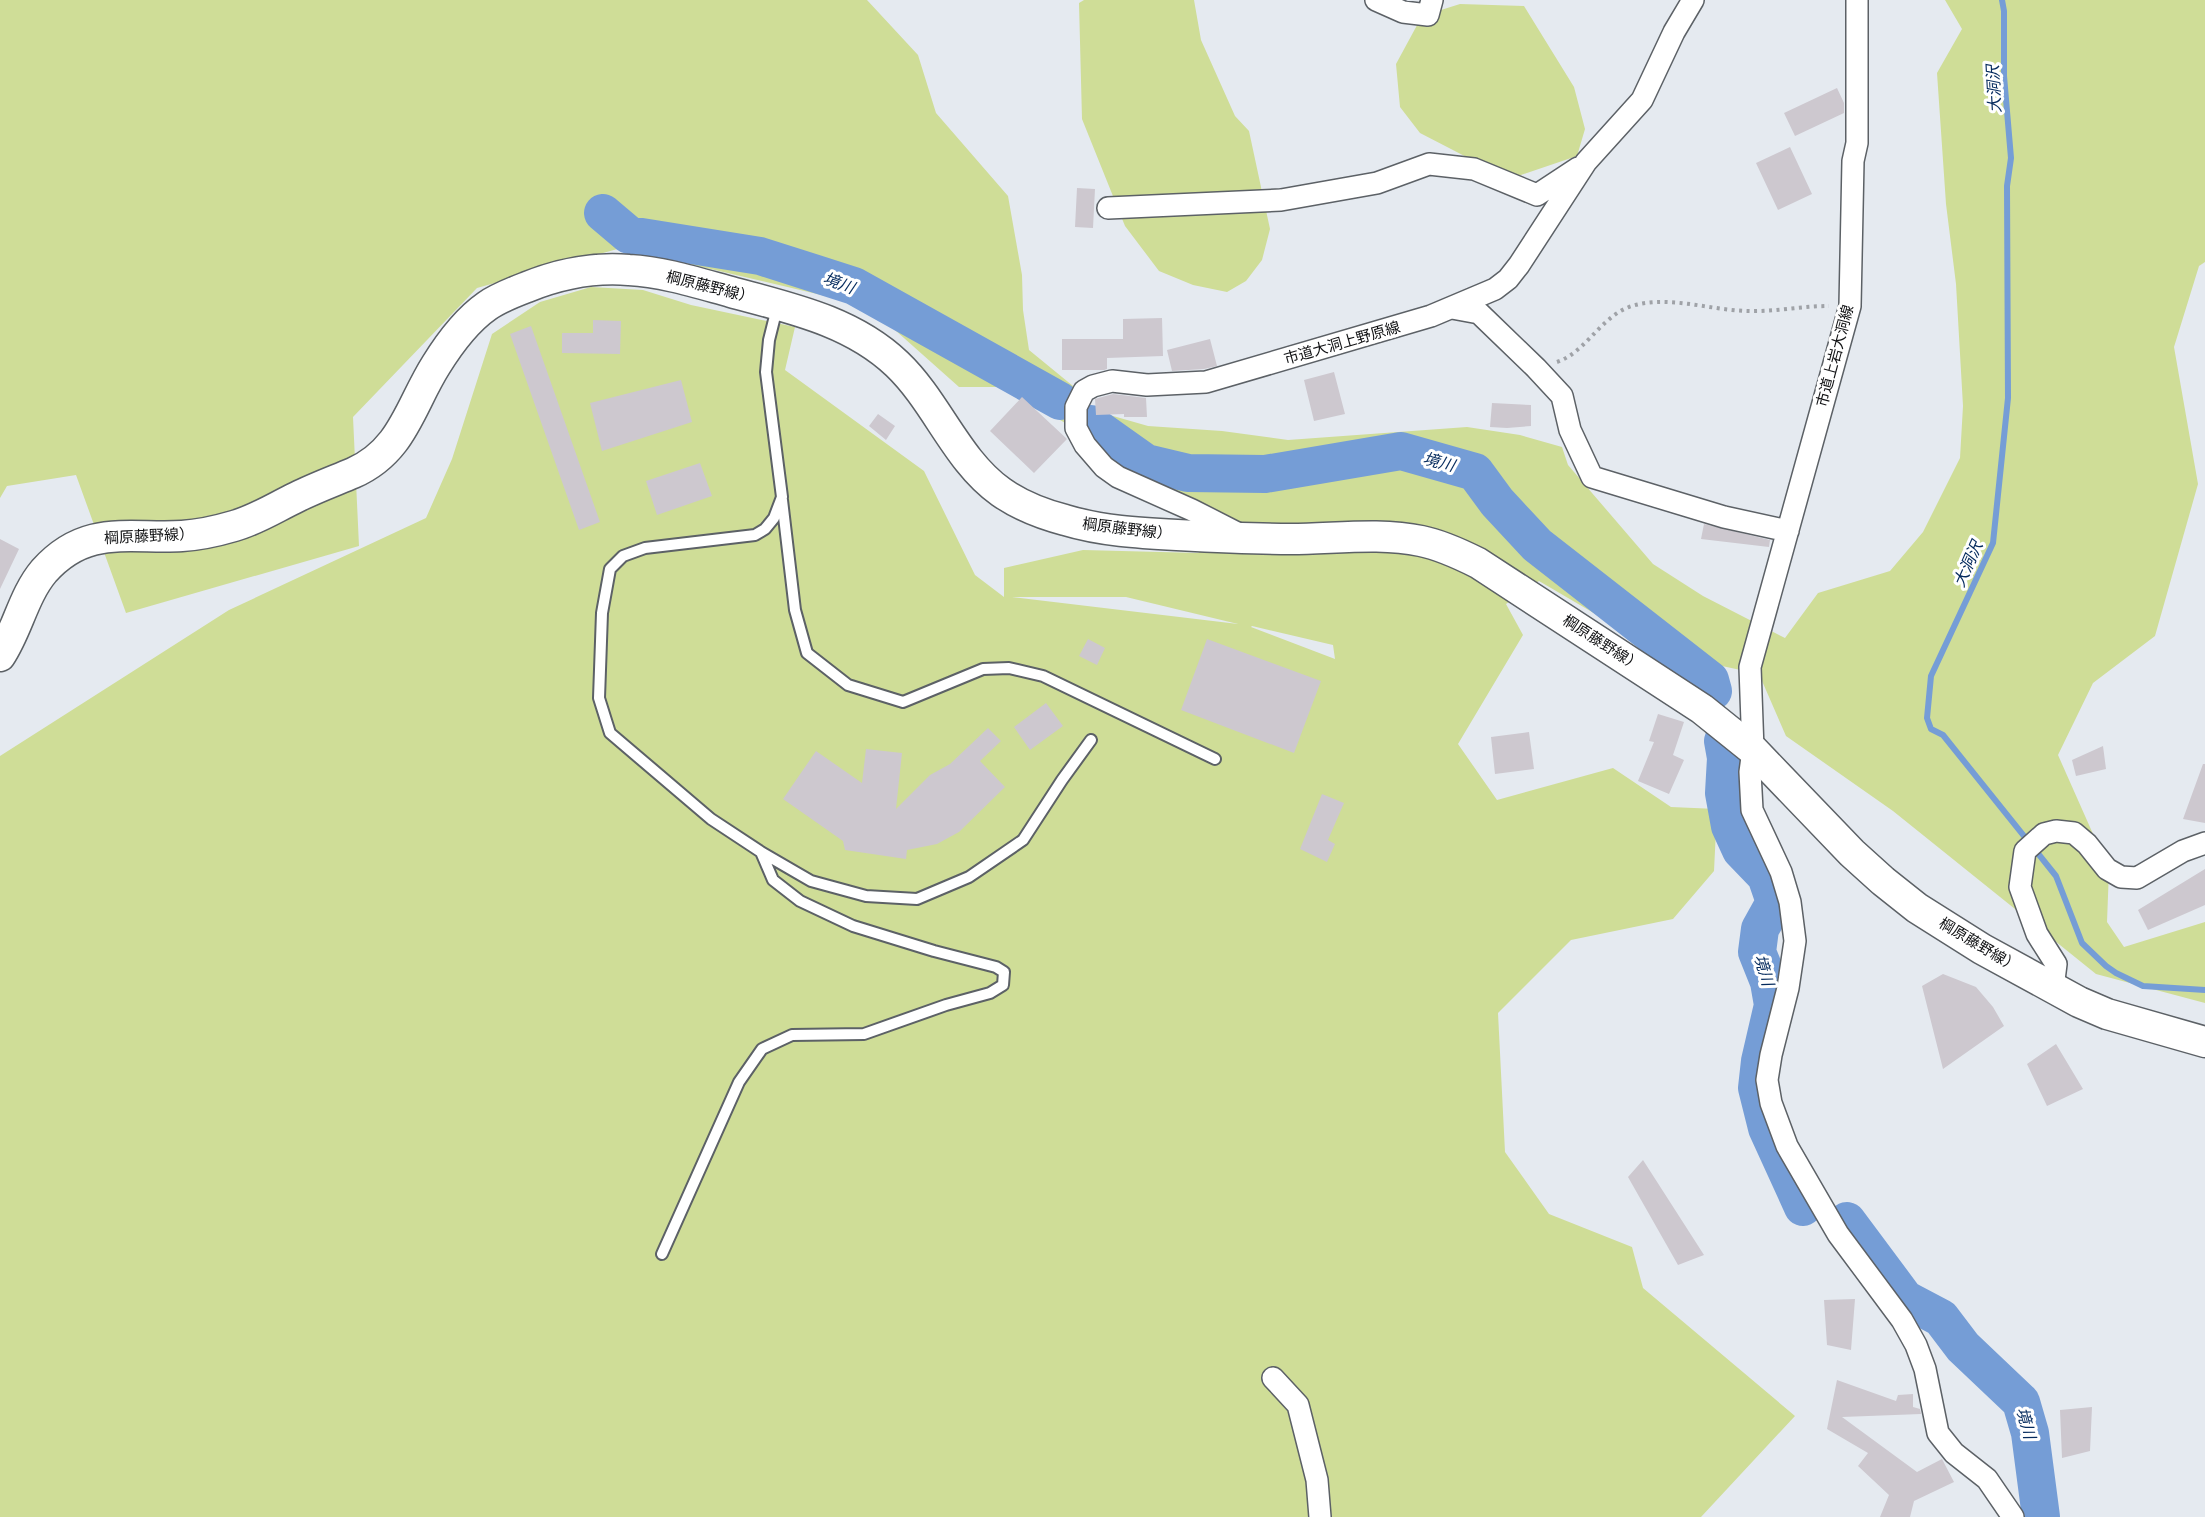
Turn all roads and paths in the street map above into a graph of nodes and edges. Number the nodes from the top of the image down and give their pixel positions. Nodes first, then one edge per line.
1 (1376, 0) edge
2 (1432, 0) edge
3 (1693, 0) edge
4 (1857, 0) edge
5 (1586, 162) junction
6 (1108, 208) dead end
7 (778, 304) junction
8 (1850, 306) junction
9 (1452, 308) junction
10 (1523, 355) junction
11 (782, 497) junction
12 (1788, 531) junction
13 (1250, 539) junction
14 (0, 656) edge
15 (1091, 740) dead end
16 (1754, 750) junction
17 (1215, 759) dead end
18 (2205, 843) edge
19 (761, 852) junction
20 (2053, 988) junction
21 (2205, 1042) edge
22 (662, 1254) dead end
23 (1274, 1378) dead end
24 (1320, 1517) edge
25 (2013, 1517) edge

1 - 2 street
3 - 5 street, 市道大洞上野原線
4 - 8 street, 市道上岩大洞線
5 - 6 street
5 - 9 street, 市道大洞上野原線
7 - 11 lane
7 - 13 main road, 棡原藤野線）
7 - 14 main road, 棡原藤野線）
8 - 10 path
8 - 12 street, 市道上岩大洞線
9 - 10 street
9 - 13 street, 市道大洞上野原線
10 - 12 street
11 - 17 lane
11 - 19 lane
12 - 16 street, 市道上岩大洞線
13 - 16 main road, 棡原藤野線）
15 - 19 lane
16 - 20 main road, 棡原藤野線）
16 - 25 street, 市道上岩大洞線
18 - 20 street
19 - 22 lane
20 - 21 main road, 棡原藤野線）
23 - 24 street

